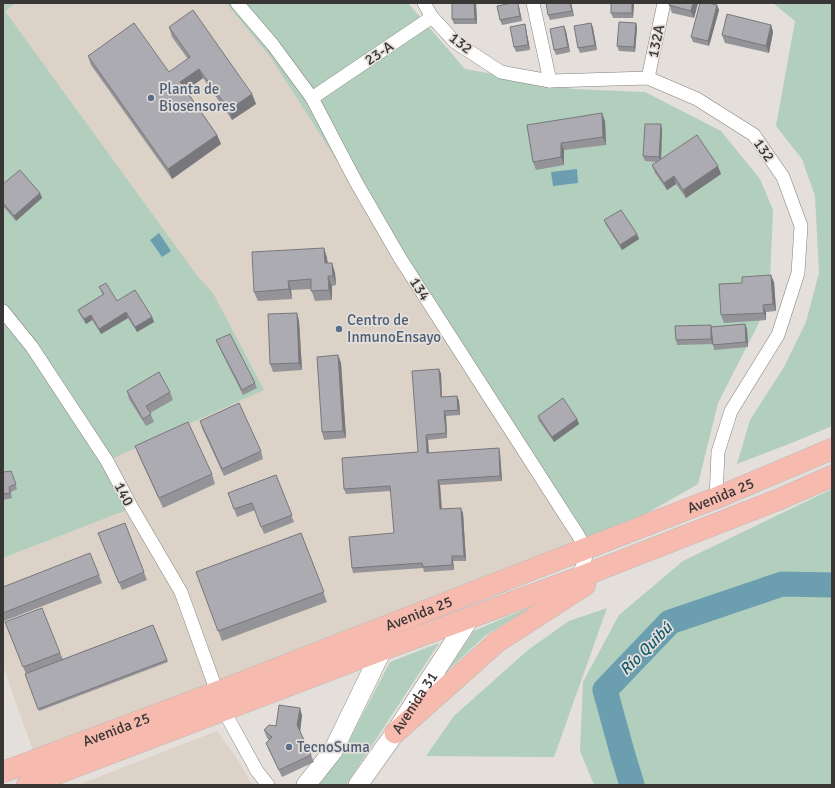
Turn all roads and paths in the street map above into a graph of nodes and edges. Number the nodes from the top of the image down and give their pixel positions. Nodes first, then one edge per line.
1 (237, 3) edge
2 (424, 3) edge
3 (533, 3) edge
4 (664, 3) edge
5 (432, 17) junction
6 (648, 78) junction
7 (550, 82) junction
8 (312, 98) junction
9 (3, 311) edge
10 (832, 449) edge
11 (832, 476) edge
12 (716, 498) junction
13 (676, 539) junction
14 (586, 548) junction
15 (575, 579) junction
16 (407, 618) junction
17 (469, 619) junction
18 (382, 650) junction
19 (221, 701) junction
20 (395, 733) junction
21 (3, 772) edge
22 (26, 785) edge
23 (268, 785) edge
24 (306, 785) edge
25 (358, 785) edge

1 - 8 street, 134
2 - 5 street
3 - 7 street
4 - 6 street, 132A
5 - 7 street, 132
5 - 8 street, 23-A
6 - 7 street, 132
6 - 12 street, 132
8 - 14 street, 134
9 - 19 street, 140
10 - 12 main road, Avenida 25
11 - 13 main road, Avenida 25
12 - 14 main road, Avenida 25
13 - 15 main road, Avenida 25
13 - 20 main road
14 - 15 street
14 - 16 main road, Avenida 25
15 - 17 main road, Avenida 25
16 - 18 main road
16 - 19 main road, Avenida 25
17 - 18 main road, Avenida 25
17 - 20 main road, Avenida 31
18 - 19 main road, Avenida 25
18 - 24 main road
19 - 21 main road, Avenida 25
19 - 22 main road, Avenida 25
19 - 23 street, 140
20 - 25 main road, Avenida 31

